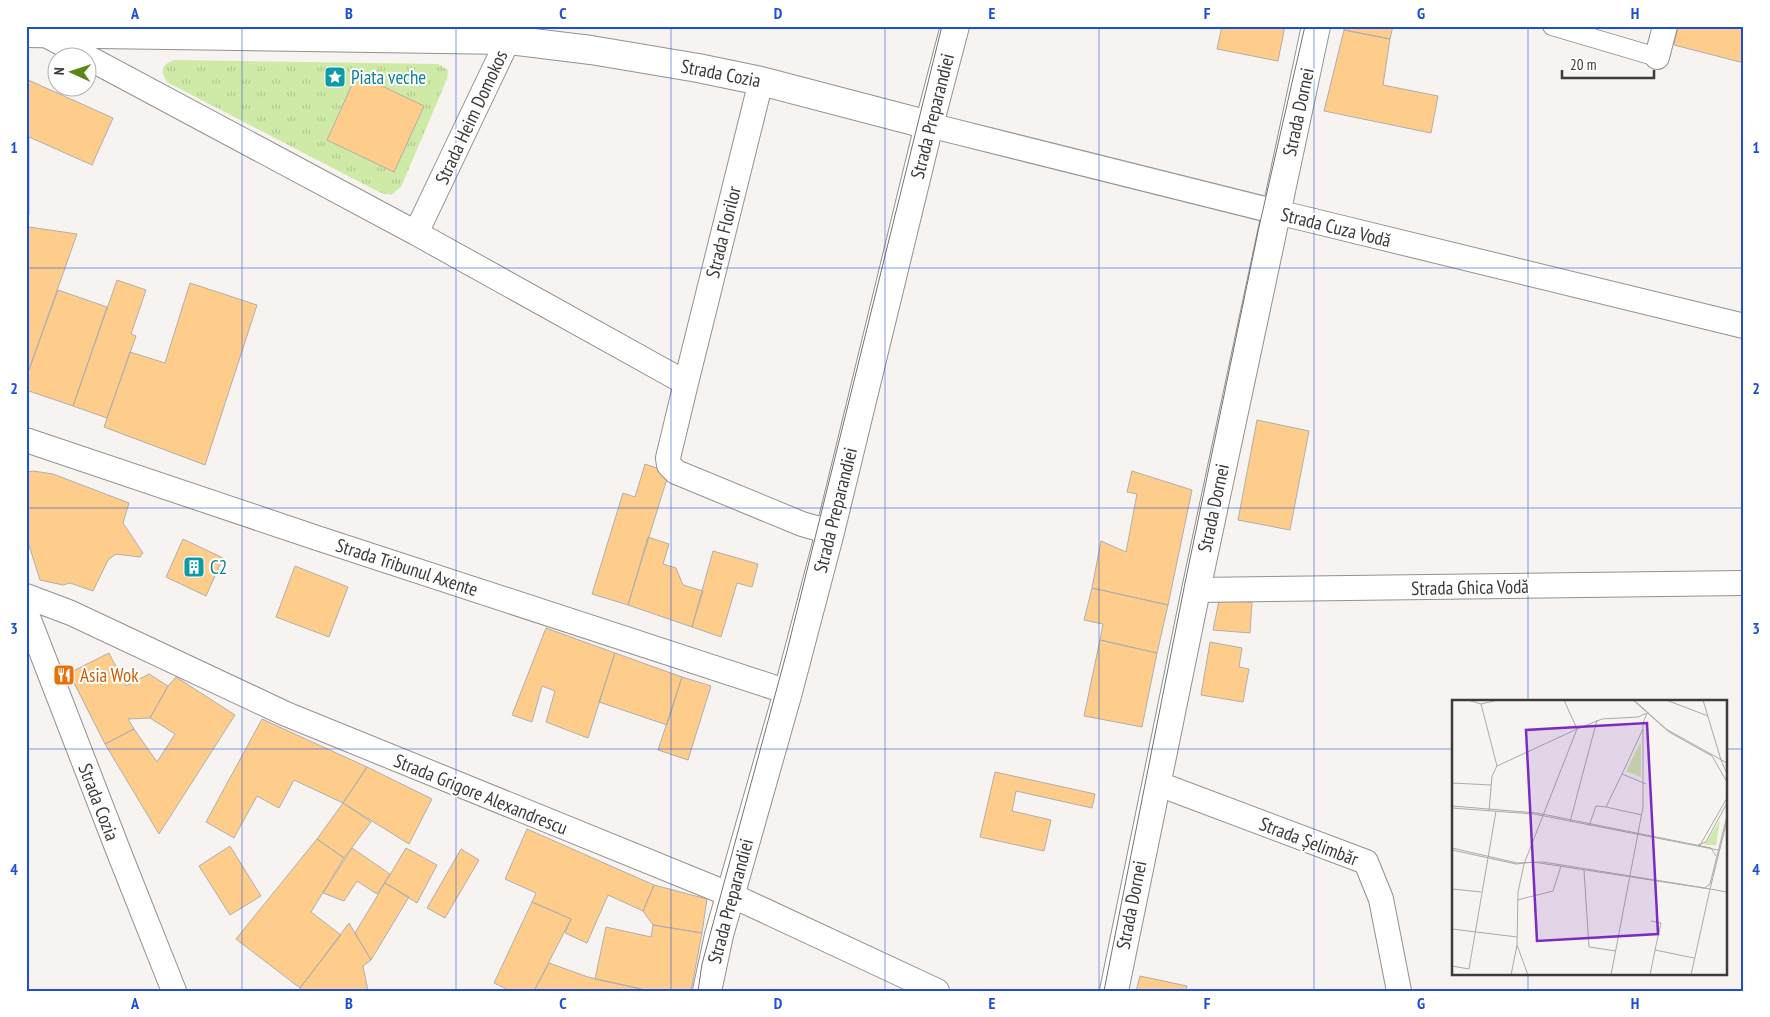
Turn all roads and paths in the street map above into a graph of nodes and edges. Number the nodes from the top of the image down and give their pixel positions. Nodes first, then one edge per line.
1 (955, 26) edge
2 (1316, 26) edge
3 (1552, 26) edge
4 (1665, 26) edge
5 (35, 33) edge
6 (508, 40) junction
7 (1657, 57) joint
8 (761, 81) junction
9 (929, 125) junction
10 (1276, 212) junction
11 (416, 233) junction
12 (1744, 326) edge
13 (686, 383) junction
14 (26, 440) edge
15 (830, 532) junction
16 (1744, 583) edge
17 (1196, 590) junction
18 (26, 596) edge
19 (26, 612) edge
20 (788, 692) junction
21 (1156, 782) junction
22 (731, 895) junction
23 (174, 991) edge
24 (707, 991) edge
25 (937, 991) edge
26 (1114, 991) edge
27 (1399, 991) edge

1 - 9 main road, Strada Preparandiei
2 - 10 main road, Strada Dornei
3 - 7 street
4 - 7 street
5 - 6 main road, Strada Heim Domokos
5 - 11 street, Strada Heim Domokos
6 - 8 main road, Strada Cozia
6 - 11 street, Strada Heim Domokos
8 - 9 main road, Strada Cozia
8 - 13 street, Strada Florilor
9 - 10 street, Strada Cuza Vodă
9 - 15 main road, Strada Preparandiei
10 - 12 street, Strada Cuza Vodă
10 - 17 main road, Strada Dornei
11 - 13 street
13 - 15 street, Strada Florilor
14 - 20 street, Strada Tribunul Axente
15 - 20 main road, Strada Preparandiei
16 - 17 street, Strada Ghica Vodă
17 - 21 main road, Strada Dornei
18 - 22 street, Strada Grigore Alexandrescu
19 - 23 street, Strada Cozia
20 - 22 main road, Strada Preparandiei
21 - 26 main road, Strada Dornei
21 - 27 street, Strada Șelimbăr
22 - 24 main road, Strada Preparandiei
22 - 25 street, Strada Grigore Alexandrescu

